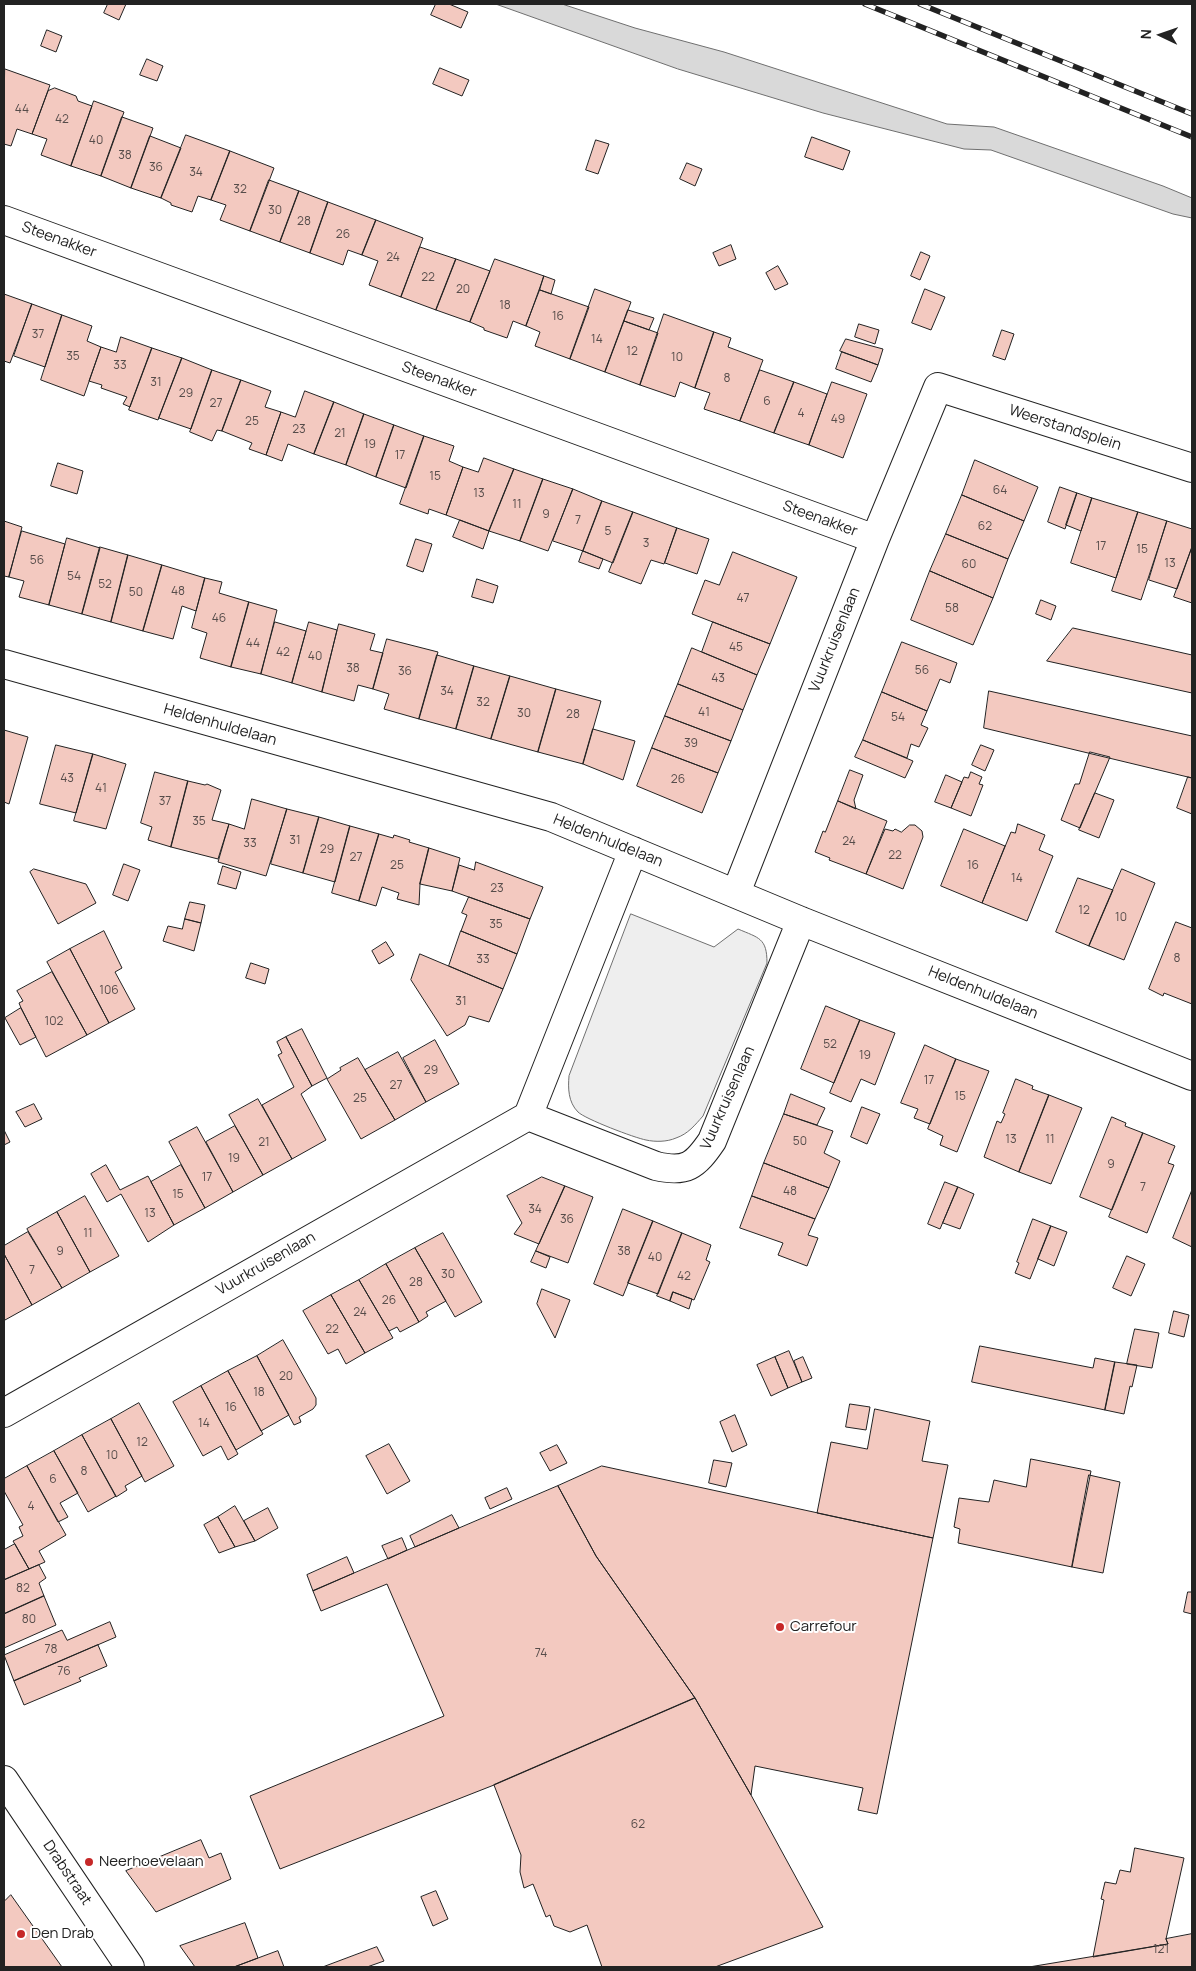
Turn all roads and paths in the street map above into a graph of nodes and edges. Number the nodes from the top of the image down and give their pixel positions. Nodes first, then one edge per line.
1 (4, 220) edge
2 (938, 387) joint
3 (1192, 468) edge
4 (875, 539) junction
5 (4, 664) edge
6 (633, 852) junction
7 (736, 893) junction
8 (801, 921) junction
9 (1192, 1076) edge
10 (528, 1116) junction
11 (4, 1413) edge
12 (4, 1780) edge
13 (130, 1967) edge

1 - 4 street, Steenakker
2 - 3 street, Weerstandsplein
2 - 4 street, Vuurkruisenlaan
4 - 7 street, Vuurkruisenlaan
5 - 6 street, Heldenhuldelaan
6 - 7 street, Heldenhuldelaan
6 - 10 street
7 - 8 street, Heldenhuldelaan
8 - 9 street, Heldenhuldelaan
8 - 10 street, Vuurkruisenlaan
10 - 11 street, Vuurkruisenlaan
12 - 13 street, Drabstraat

